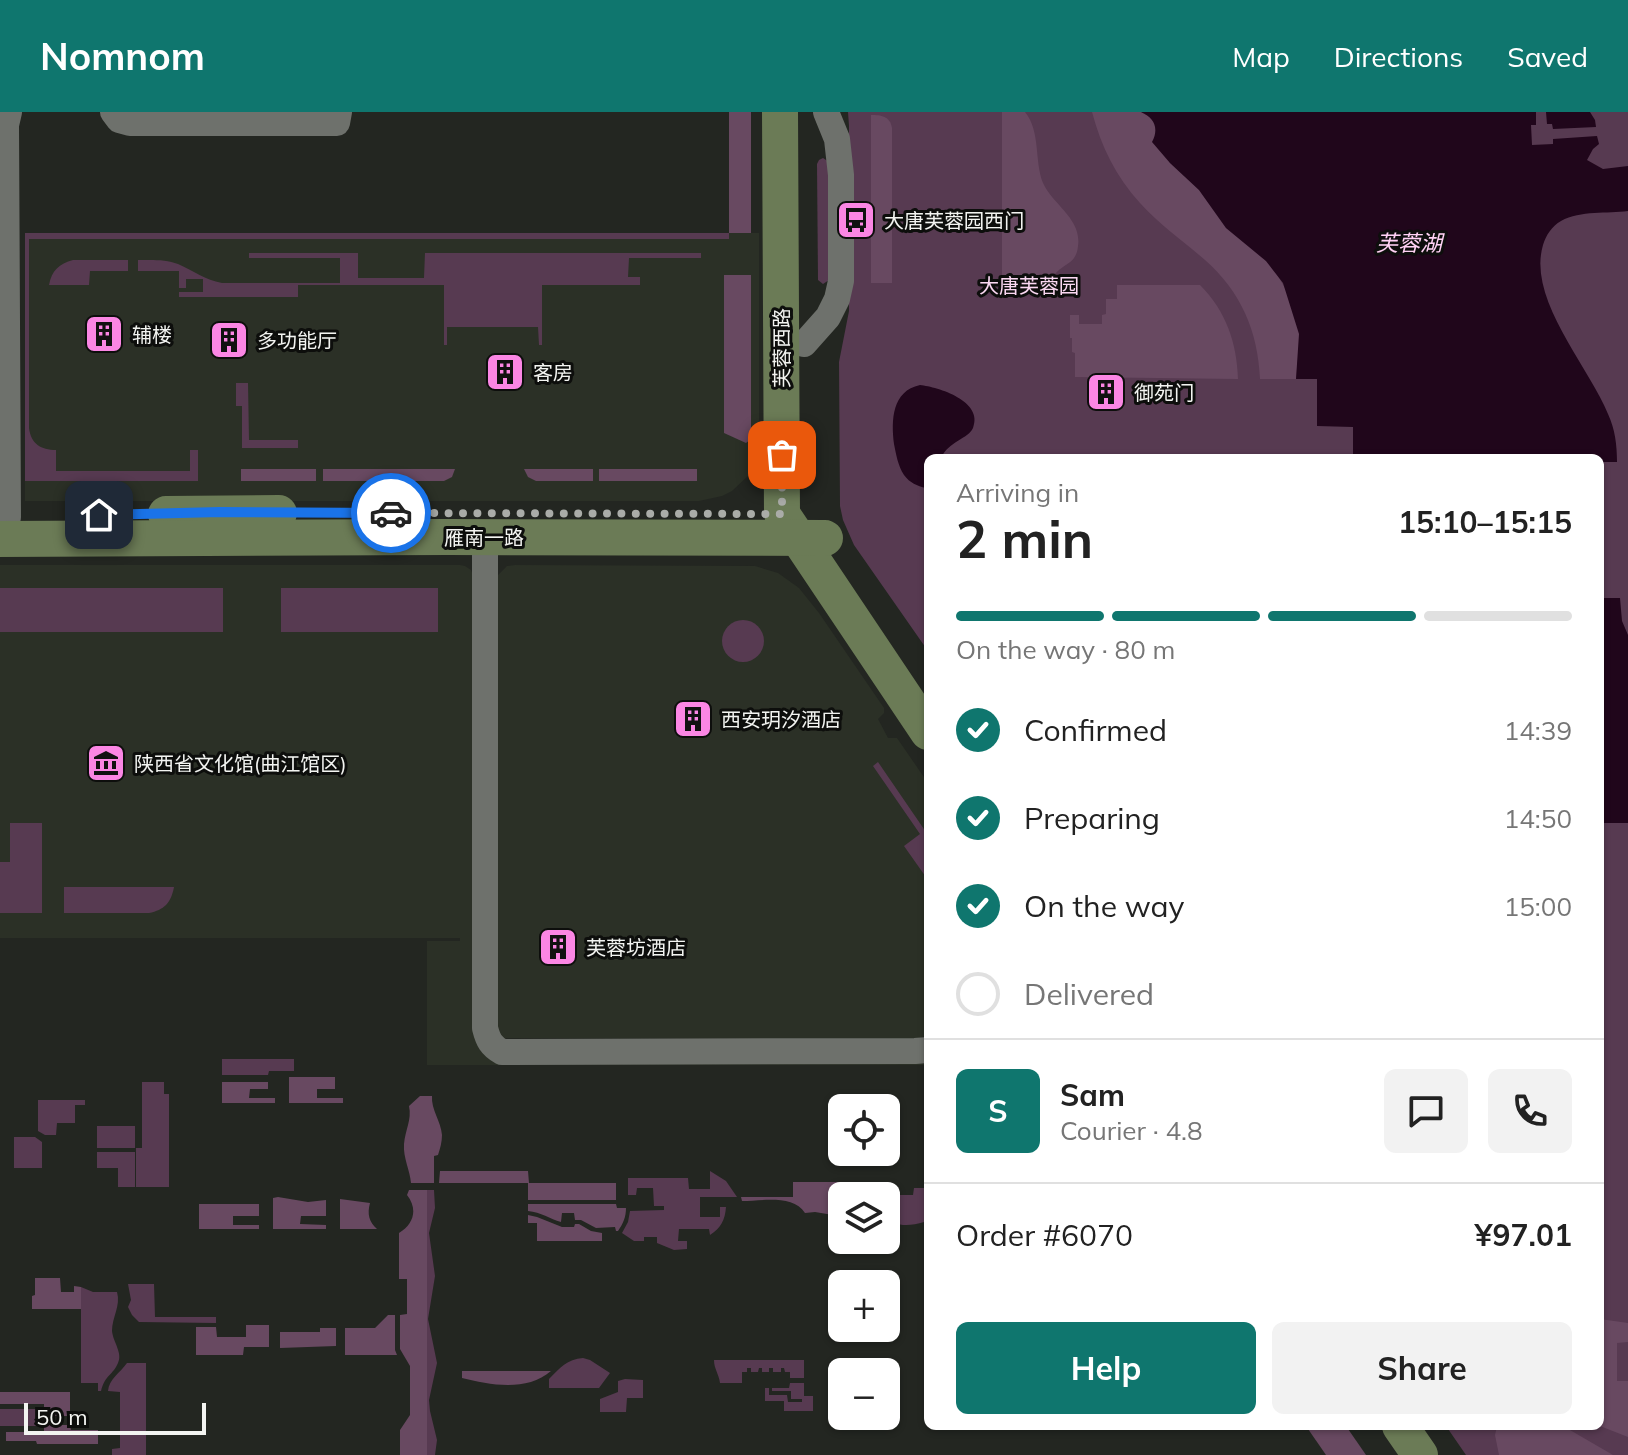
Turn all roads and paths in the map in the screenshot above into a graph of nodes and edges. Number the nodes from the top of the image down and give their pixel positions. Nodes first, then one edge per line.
1 (9, 112) edge
2 (113, 112) edge
3 (339, 112) edge
4 (780, 112) edge
5 (803, 112) edge
6 (826, 112) edge
7 (804, 344) junction
8 (3, 524) edge
9 (803, 526) junction
10 (485, 537) junction
11 (924, 685) edge
12 (924, 725) edge
13 (924, 1050) edge
14 (1403, 1430) edge
15 (1432, 1430) edge
16 (1420, 1455) edge
17 (1449, 1455) edge

1 - 8 street
2 - 3 street
4 - 9 main road, 芙蓉西路
5 - 7 main road, 芙蓉西路
6 - 7 street
7 - 9 main road, 芙蓉西路
8 - 9 main road, 雁南一路
8 - 10 main road, 雁南一路
9 - 10 main road, 雁南一路
9 - 11 main road
9 - 12 main road
10 - 13 street
14 - 16 main road
15 - 17 main road

